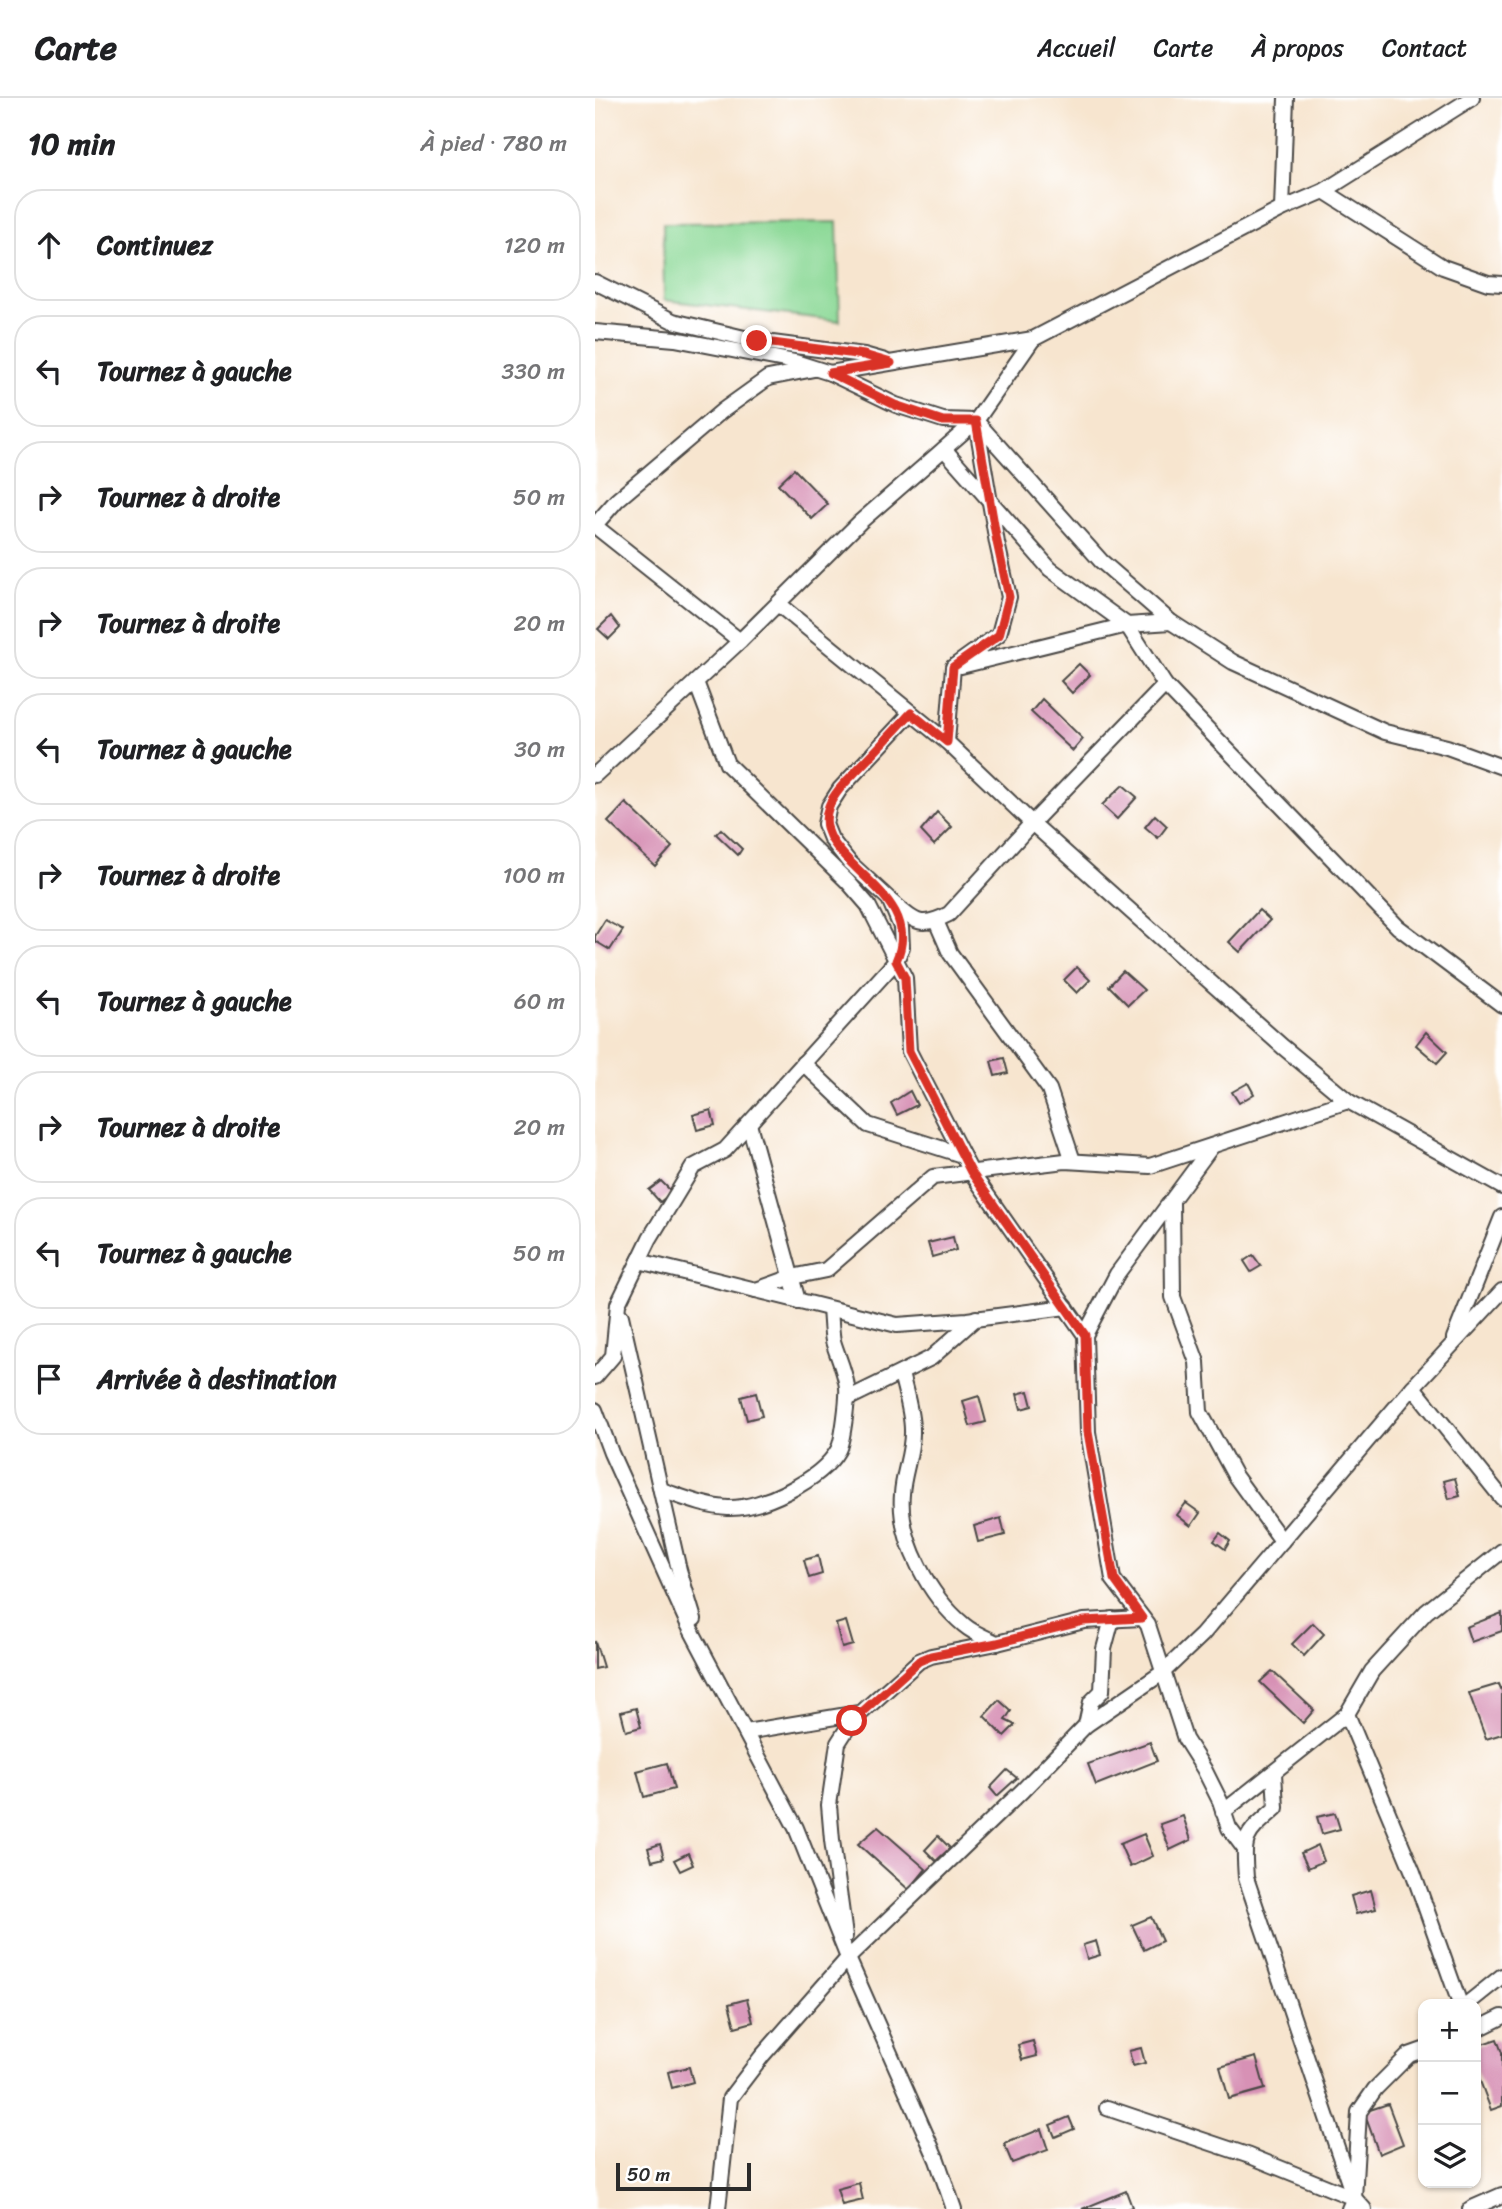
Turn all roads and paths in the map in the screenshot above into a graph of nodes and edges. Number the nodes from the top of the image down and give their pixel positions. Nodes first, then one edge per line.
1 (1286, 98) edge
2 (1472, 98) edge
3 (1324, 191) junction
4 (1282, 209) junction
5 (595, 282) edge
6 (1502, 284) edge
7 (595, 332) edge
8 (1033, 339) junction
9 (891, 363) junction
10 (823, 371) junction
11 (976, 421) junction
12 (944, 449) junction
13 (990, 500) junction
14 (595, 525) edge
15 (778, 604) junction
16 (1171, 622) junction
17 (1127, 625) junction
18 (740, 641) junction
19 (953, 667) junction
20 (696, 682) junction
21 (1165, 685) junction
22 (911, 713) junction
23 (947, 742) junction
24 (1502, 767) edge
25 (595, 775) edge
26 (1032, 823) junction
27 (889, 899) junction
28 (936, 921) junction
29 (896, 961) junction
30 (1502, 1005) edge
31 (803, 1063) junction
32 (1348, 1101) junction
33 (748, 1124) junction
34 (1212, 1146) junction
35 (962, 1155) junction
36 (1073, 1161) junction
37 (971, 1172) junction
38 (1502, 1187) edge
39 (1172, 1201) junction
40 (1502, 1217) edge
41 (639, 1261) junction
42 (792, 1277) junction
43 (756, 1290) junction
44 (1502, 1291) edge
45 (798, 1301) junction
46 (618, 1304) junction
47 (1066, 1307) junction
48 (830, 1309) junction
49 (976, 1318) junction
50 (1085, 1335) junction
51 (1451, 1346) junction
52 (901, 1373) junction
53 (595, 1377) edge
54 (1413, 1387) junction
55 (847, 1399) junction
56 (595, 1410) edge
57 (661, 1490) junction
58 (1502, 1498) edge
59 (1282, 1541) junction
60 (1502, 1551) edge
61 (1142, 1618) junction
62 (1112, 1619) junction
63 (997, 1643) junction
64 (706, 1657) junction
65 (1162, 1673) junction
66 (861, 1713) junction
67 (1347, 1714) junction
68 (1086, 1725) junction
69 (746, 1732) junction
70 (1274, 1773) junction
71 (1223, 1812) junction
72 (1244, 1848) junction
73 (848, 1958) junction
74 (1502, 1976) edge
75 (1458, 1999) edge
76 (1473, 1999) edge
77 (1502, 2017) edge
78 (1481, 2028) edge
79 (1418, 2052) edge
80 (1107, 2108) dead end
81 (1502, 2195) edge
82 (1356, 2205) edge
83 (718, 2209) edge
84 (954, 2209) edge
85 (1470, 2209) edge

1 - 4 street
2 - 3 street
3 - 4 street
3 - 6 street
4 - 8 street
5 - 9 street
7 - 10 street
8 - 9 street
8 - 11 street
9 - 10 street
10 - 11 street
10 - 14 street
11 - 12 street
11 - 13 street
11 - 16 street
12 - 13 street
12 - 15 street
13 - 17 street
13 - 19 street
14 - 18 street
15 - 18 street
15 - 22 street
16 - 17 street
16 - 24 street
17 - 19 street
17 - 21 street
18 - 20 street
19 - 23 street
20 - 25 street
20 - 29 street
21 - 26 street
21 - 30 street
22 - 23 street
22 - 27 street
23 - 26 street
26 - 28 street
26 - 32 street
27 - 28 street
27 - 29 street
28 - 36 street
29 - 31 street
29 - 35 street
31 - 33 street
31 - 35 street
32 - 34 street
32 - 38 street
33 - 41 street
33 - 42 street
34 - 36 street
34 - 39 street
35 - 37 street
36 - 37 street
37 - 42 street
37 - 47 street
39 - 50 street
39 - 59 street
40 - 51 street
41 - 43 street
41 - 46 street
42 - 43 street
42 - 45 street
43 - 45 street
44 - 51 street
45 - 48 street
46 - 53 street
46 - 57 street
47 - 49 street
47 - 50 street
48 - 49 street
48 - 55 street
49 - 52 street
50 - 61 street
51 - 54 street
52 - 55 street
52 - 63 street
54 - 58 street
54 - 59 street
55 - 57 street
56 - 64 street
57 - 64 street
59 - 65 street
60 - 67 street
61 - 62 street
61 - 65 street
62 - 63 street
62 - 68 street
63 - 66 street
64 - 69 street
65 - 68 street
65 - 71 street
66 - 69 street
66 - 73 street
67 - 70 street
67 - 75 street
68 - 73 street
69 - 73 street
70 - 71 street
70 - 72 street
71 - 72 street
72 - 82 street
73 - 83 street
73 - 84 street
74 - 76 street
77 - 78 street
79 - 82 street
80 - 82 street
81 - 85 street

